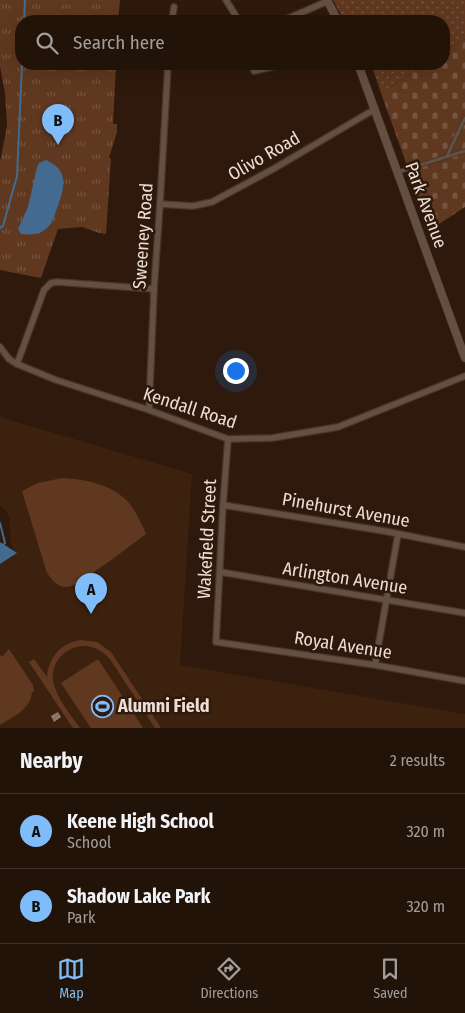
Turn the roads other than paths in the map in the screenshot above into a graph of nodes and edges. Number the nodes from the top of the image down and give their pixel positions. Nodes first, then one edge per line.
1 (226, 0) edge
2 (328, 0) edge
3 (174, 7) dead end
4 (173, 15) edge
5 (235, 15) edge
6 (295, 15) edge
7 (335, 15) edge
8 (168, 70) edge
9 (258, 70) edge
10 (360, 70) edge
11 (254, 71) dead end
12 (375, 109) junction
13 (465, 118) edge
14 (465, 151) edge
15 (447, 157) junction
16 (398, 172) junction
17 (160, 204) junction
18 (154, 289) junction
19 (0, 348) edge
20 (465, 358) edge
21 (17, 364) junction
22 (465, 376) edge
23 (149, 410) junction
24 (228, 439) junction
25 (223, 505) junction
26 (398, 534) junction
27 (465, 547) edge
28 (220, 572) junction
29 (386, 600) junction
30 (465, 613) edge
31 (216, 642) joint
32 (375, 665) junction
33 (465, 681) edge

1 - 5 street
2 - 6 street
2 - 7 street
3 - 4 street
8 - 17 street, Sweeney Road
9 - 11 street
10 - 12 street, Park Avenue
12 - 16 street, Park Avenue
12 - 17 street, Olivo Road
13 - 15 lane
14 - 15 lane
15 - 16 lane
16 - 20 street, Park Avenue
17 - 18 street, Sweeney Road
18 - 21 street
18 - 23 street, Sweeney Road
19 - 21 street, Kendall Road
21 - 23 street, Kendall Road
22 - 24 street, Kendall Road
23 - 24 street, Kendall Road
24 - 25 street, Wakefield Street
25 - 26 street, Pinehurst Avenue
25 - 28 street, Wakefield Street
26 - 27 street, Pinehurst Avenue
26 - 29 street
28 - 29 street, Arlington Avenue
28 - 31 street, Wakefield Street
29 - 30 street, Arlington Avenue
29 - 32 street
31 - 32 street, Royal Avenue
32 - 33 street, Royal Avenue

